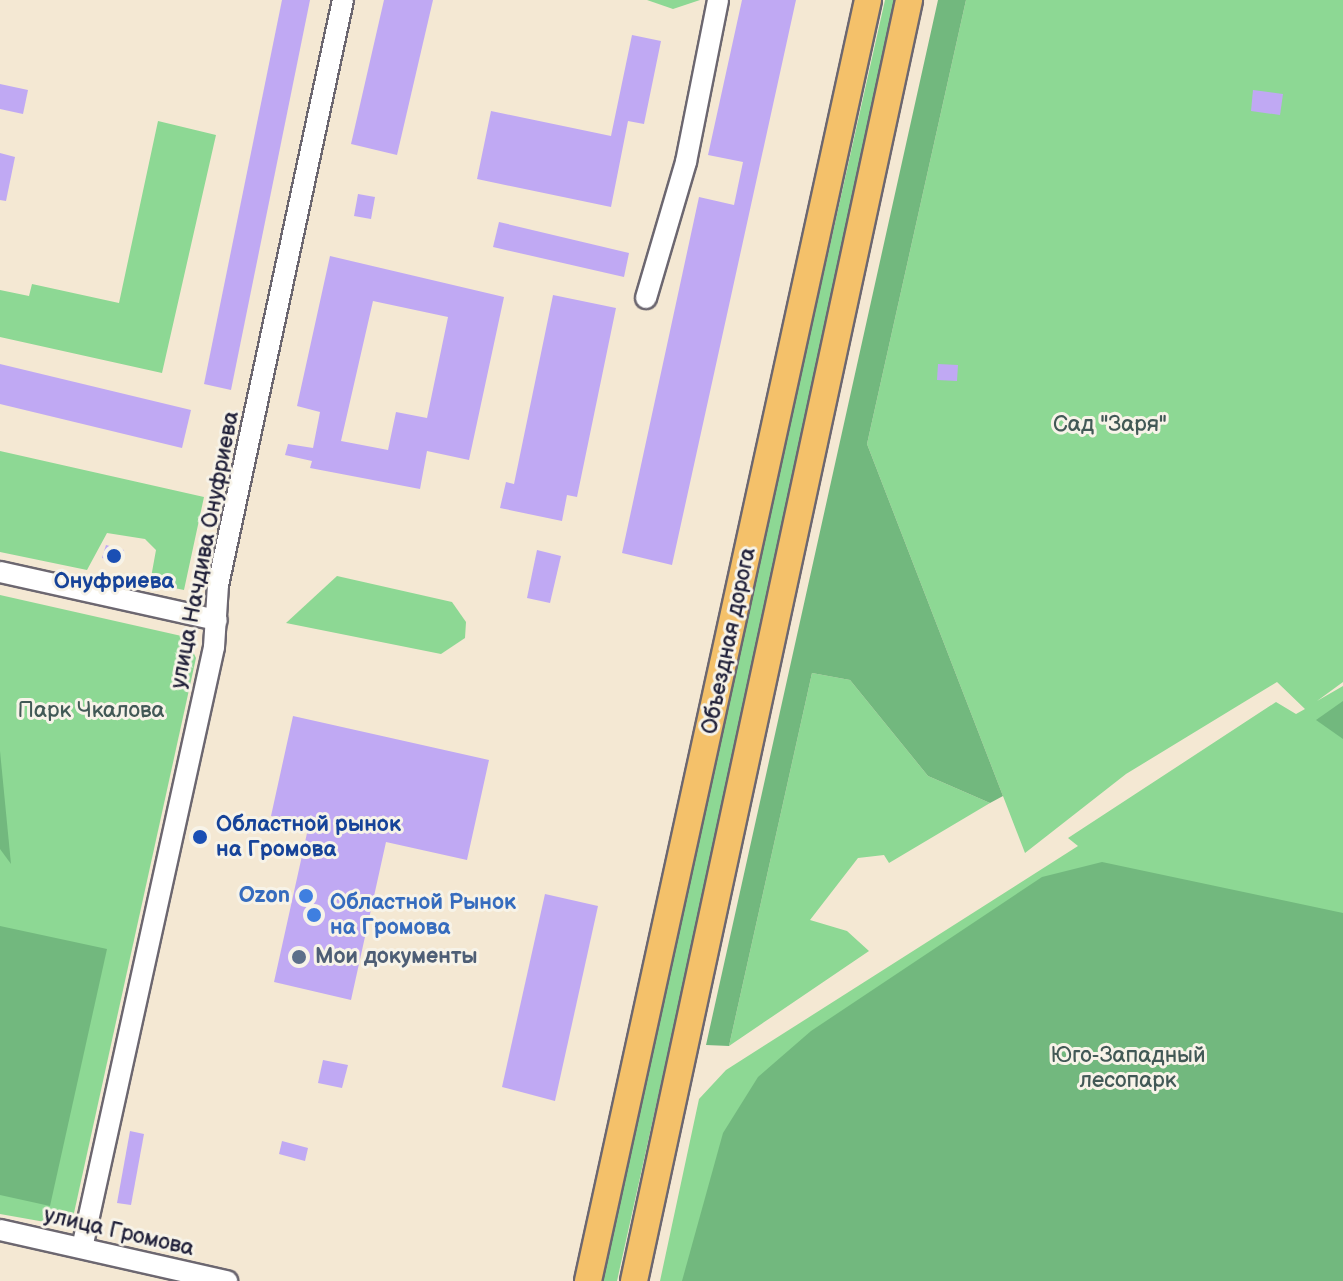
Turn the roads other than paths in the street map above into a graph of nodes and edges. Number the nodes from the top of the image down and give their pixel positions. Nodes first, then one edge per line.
1 (343, 0) edge
2 (718, 0) edge
3 (868, 0) edge
4 (909, 0) edge
5 (646, 298) dead end
6 (0, 572) edge
7 (217, 620) junction
8 (0, 1230) edge
9 (82, 1248) junction
10 (227, 1281) edge
11 (588, 1281) edge
12 (634, 1281) edge

1 - 7 street, улица Начдива Онуфриева
2 - 5 street
3 - 11 main road, Объездная дорога
4 - 12 main road, Объездная дорога
6 - 7 street
7 - 9 street, улица Начдива Онуфриева
8 - 9 street, улица Громова
9 - 10 street, улица Громова

